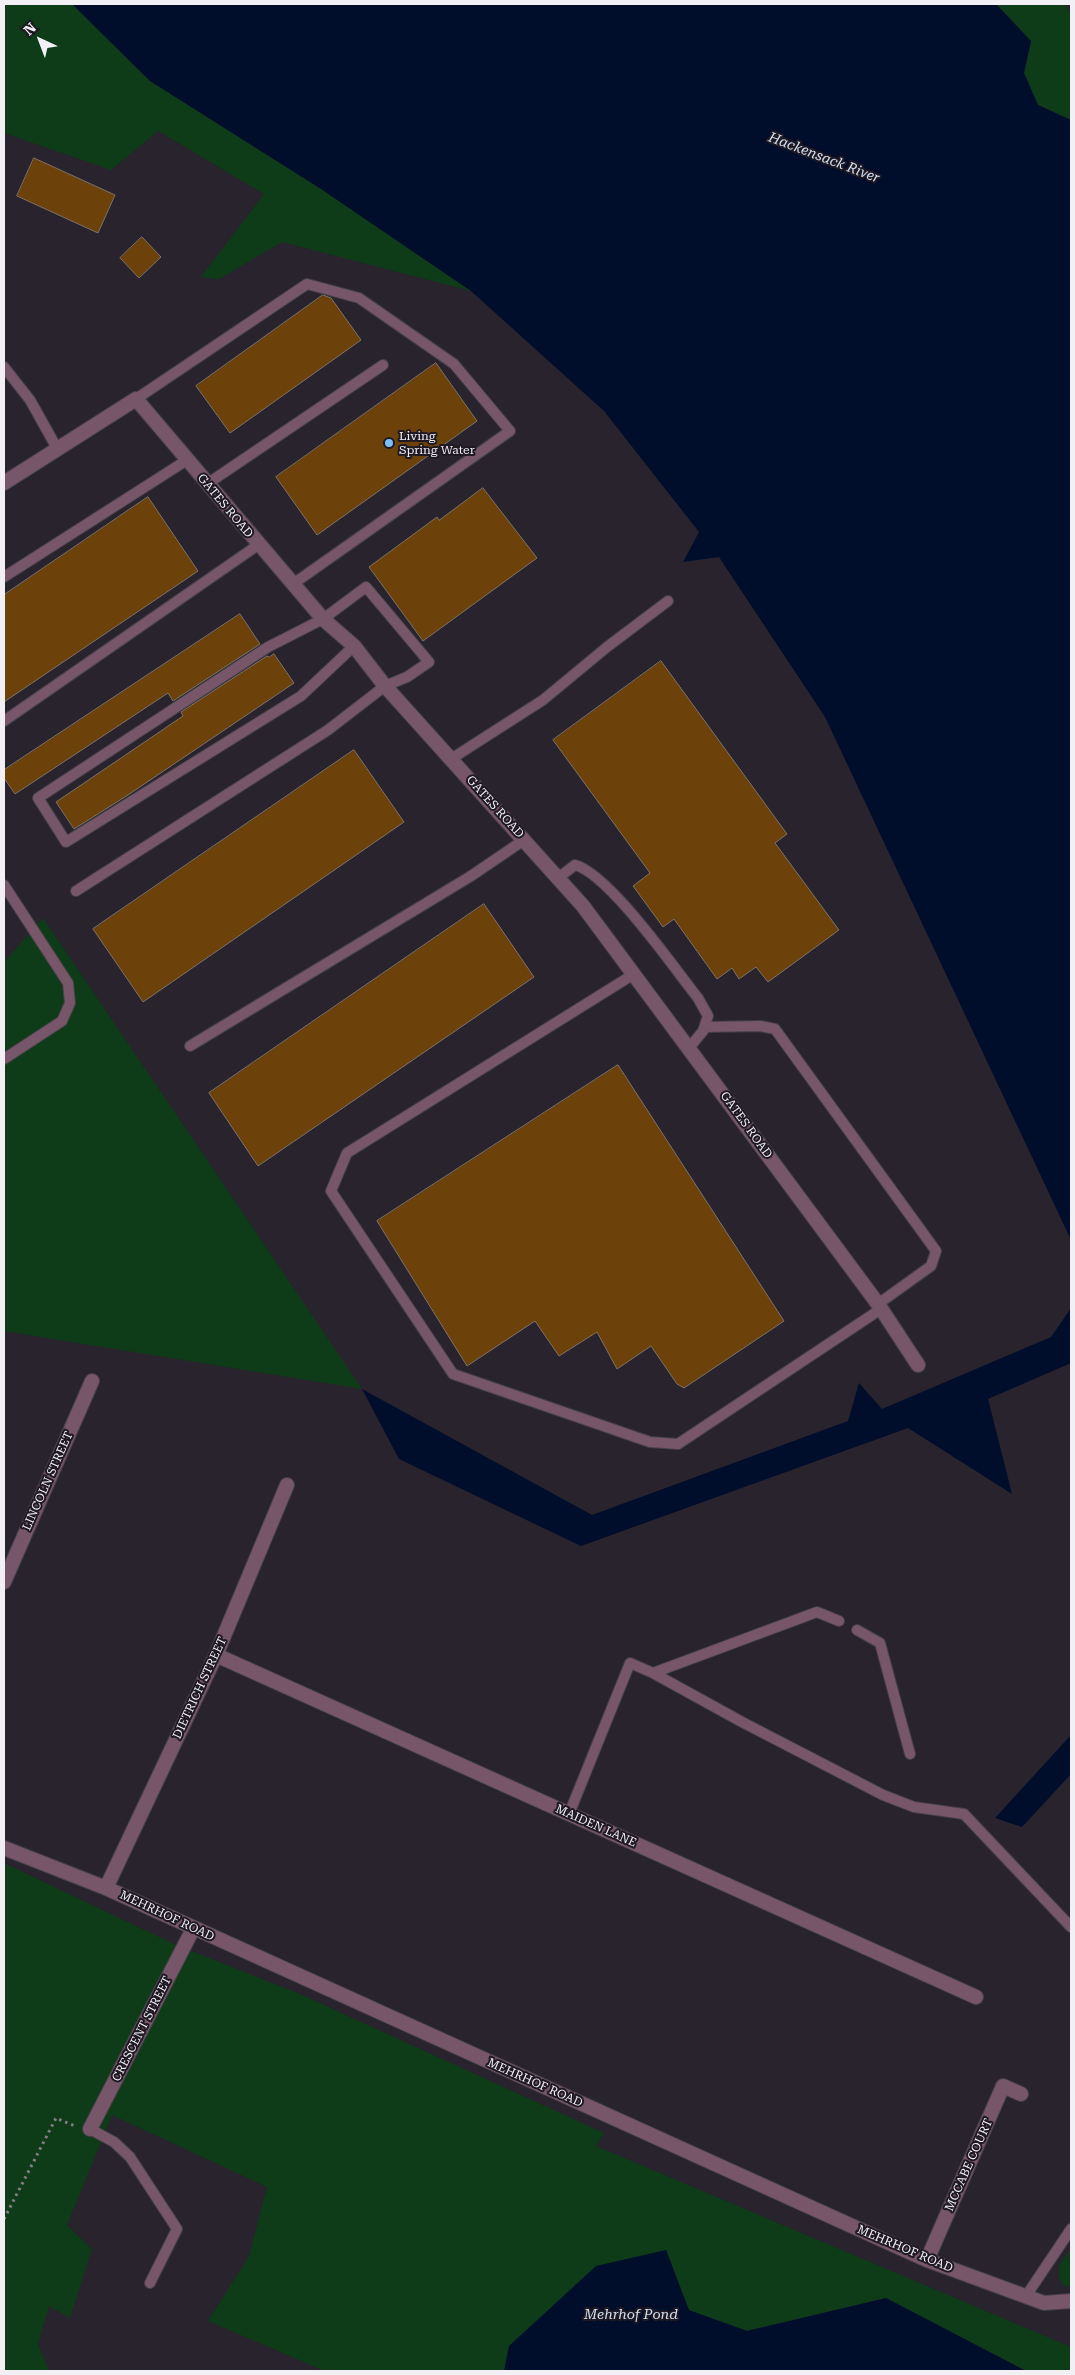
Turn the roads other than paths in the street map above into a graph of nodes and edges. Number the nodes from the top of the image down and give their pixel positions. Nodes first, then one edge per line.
1 (383, 365) dead end
2 (4, 367) edge
3 (136, 399) junction
4 (58, 450) junction
5 (187, 460) junction
6 (4, 483) edge
7 (207, 484) junction
8 (258, 545) junction
9 (4, 577) edge
10 (293, 584) junction
11 (668, 601) dead end
12 (323, 619) junction
13 (354, 646) junction
14 (385, 686) junction
15 (4, 721) edge
16 (451, 759) junction
17 (524, 840) junction
18 (558, 878) junction
19 (4, 885) edge
20 (76, 891) dead end
21 (634, 974) junction
22 (705, 1027) junction
23 (190, 1046) dead end
24 (689, 1048) junction
25 (4, 1058) edge
26 (880, 1306) junction
27 (918, 1365) dead end
28 (92, 1382) dead end
29 (287, 1485) dead end
30 (4, 1582) edge
31 (839, 1621) dead end
32 (857, 1630) dead end
33 (216, 1655) junction
34 (653, 1672) junction
35 (910, 1754) dead end
36 (569, 1814) junction
37 (4, 1848) edge
38 (106, 1888) junction
39 (1071, 1927) edge
40 (193, 1929) junction
41 (976, 1997) dead end
42 (1021, 2094) dead end
43 (90, 2129) joint
44 (1071, 2229) edge
45 (927, 2260) junction
46 (150, 2283) dead end
47 (1026, 2296) junction
48 (1071, 2301) edge

1 - 7 lane
2 - 4 lane
3 - 4 street
3 - 5 street, GATES ROAD
3 - 10 lane
4 - 6 street
5 - 7 street, GATES ROAD
5 - 9 lane
7 - 8 street, GATES ROAD
8 - 10 street, GATES ROAD
8 - 15 lane
10 - 12 street, GATES ROAD
11 - 16 lane
12 - 13 street, GATES ROAD
12 - 13 lane
12 - 14 lane
13 - 14 street, GATES ROAD
14 - 16 street, GATES ROAD
14 - 20 lane
16 - 17 street, GATES ROAD
17 - 18 street, GATES ROAD
17 - 23 lane
18 - 21 street, GATES ROAD
18 - 22 lane
19 - 25 lane
21 - 24 street, GATES ROAD
21 - 26 lane
22 - 24 lane
22 - 26 lane
24 - 26 street, GATES ROAD
26 - 27 street, GATES ROAD
28 - 30 street, LINCOLN STREET
29 - 33 street, DIETRICH STREET
31 - 34 lane
32 - 35 lane
33 - 36 street, MAIDEN LANE
33 - 38 street, DIETRICH STREET
34 - 36 lane
34 - 39 lane
36 - 41 street, MAIDEN LANE
37 - 38 street, MEHRHOF ROAD
38 - 40 street, MEHRHOF ROAD
40 - 43 street, CRESCENT STREET
40 - 45 street, MEHRHOF ROAD
42 - 45 street, MCCABE COURT
43 - 46 lane
44 - 47 lane
45 - 47 street, MEHRHOF ROAD
47 - 48 street, MEHRHOF ROAD

